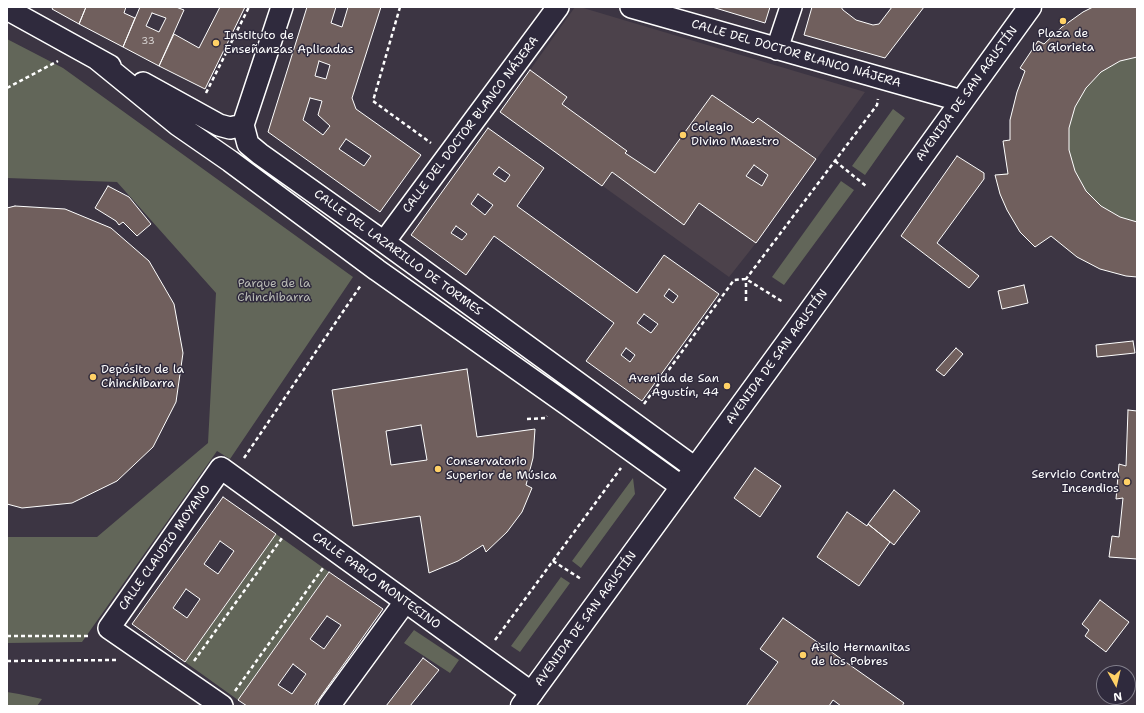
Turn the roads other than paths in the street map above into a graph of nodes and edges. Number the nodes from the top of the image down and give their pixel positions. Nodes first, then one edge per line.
1 (282, 7) edge
2 (558, 7) edge
3 (631, 7) edge
4 (791, 7) edge
5 (1030, 7) edge
6 (7, 9) edge
7 (777, 49) junction
8 (98, 59) junction
9 (962, 102) junction
10 (243, 125) junction
11 (384, 242) junction
12 (695, 468) junction
13 (226, 472) joint
14 (682, 487) junction
15 (405, 602) junction
16 (527, 700) edge
17 (227, 701) edge
18 (330, 706) edge

1 - 10 street
2 - 11 street, CALLE DEL DOCTOR BLANCO NÁJERA
3 - 7 street, CALLE DEL DOCTOR BLANCO NÁJERA
4 - 7 street
5 - 9 highway, AVENIDA DE SAN AGUSTÍN
6 - 8 street, CALLE DEL LAZARILLO DE TORMES
7 - 9 street, CALLE DEL DOCTOR BLANCO NÁJERA
8 - 10 street, CALLE DEL LAZARILLO DE TORMES
8 - 14 street, CALLE DEL LAZARILLO DE TORMES
9 - 12 highway, AVENIDA DE SAN AGUSTÍN
10 - 11 street, CALLE DEL LAZARILLO DE TORMES
11 - 12 street, CALLE DEL LAZARILLO DE TORMES
12 - 14 highway, AVENIDA DE SAN AGUSTÍN
13 - 15 street, CALLE PABLO MONTESINO
13 - 17 street, CALLE CLAUDIO MOYANO
14 - 16 highway, AVENIDA DE SAN AGUSTÍN
15 - 16 street, CALLE PABLO MONTESINO
15 - 18 street

